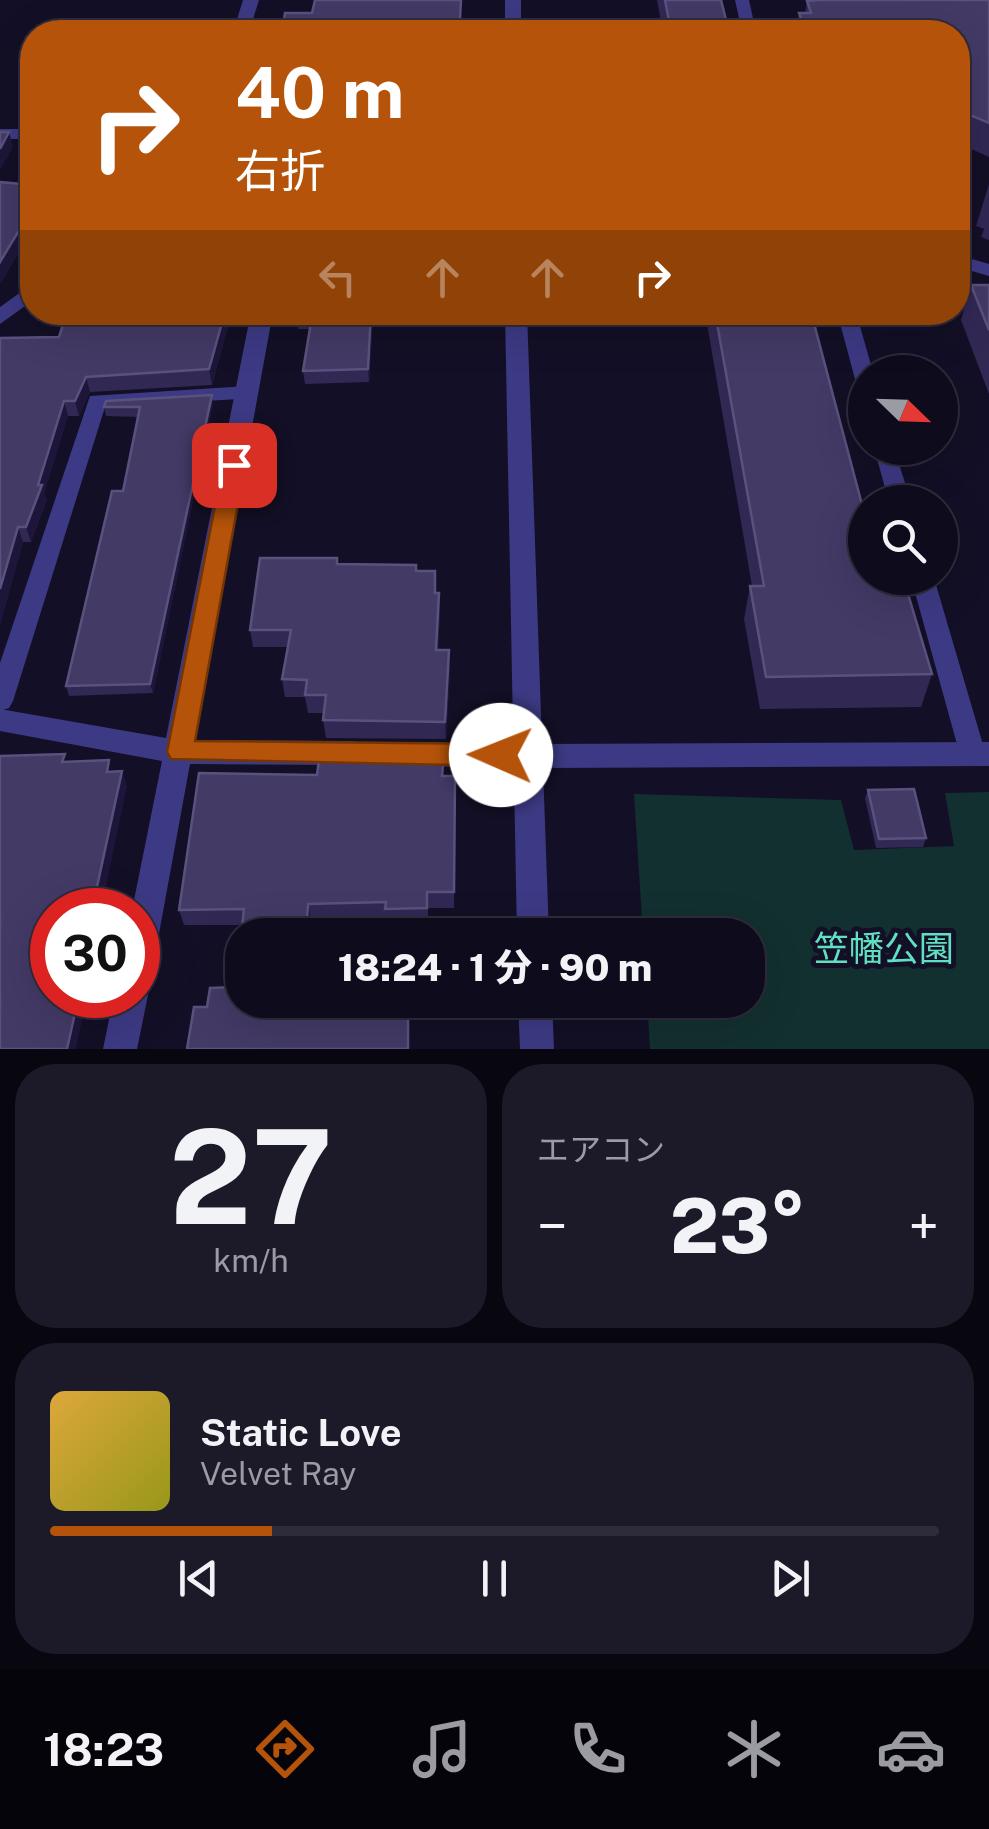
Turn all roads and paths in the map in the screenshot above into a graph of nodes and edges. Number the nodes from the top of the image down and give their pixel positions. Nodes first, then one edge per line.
1 (260, 325) edge
2 (516, 325) edge
3 (850, 325) edge
4 (858, 355) edge
5 (248, 393) junction
6 (928, 595) edge
7 (0, 701) edge
8 (0, 720) edge
9 (180, 752) junction
10 (981, 755) edge
11 (528, 756) junction
12 (153, 888) edge
13 (533, 918) edge
14 (126, 1018) edge
15 (536, 1018) edge
16 (120, 1049) edge
17 (537, 1049) edge

1 - 5 street
2 - 11 street
3 - 4 lane
5 - 7 lane
5 - 9 street
6 - 10 lane
8 - 9 street
9 - 11 street
9 - 12 street
10 - 11 street
11 - 13 street
14 - 16 street
15 - 17 street

